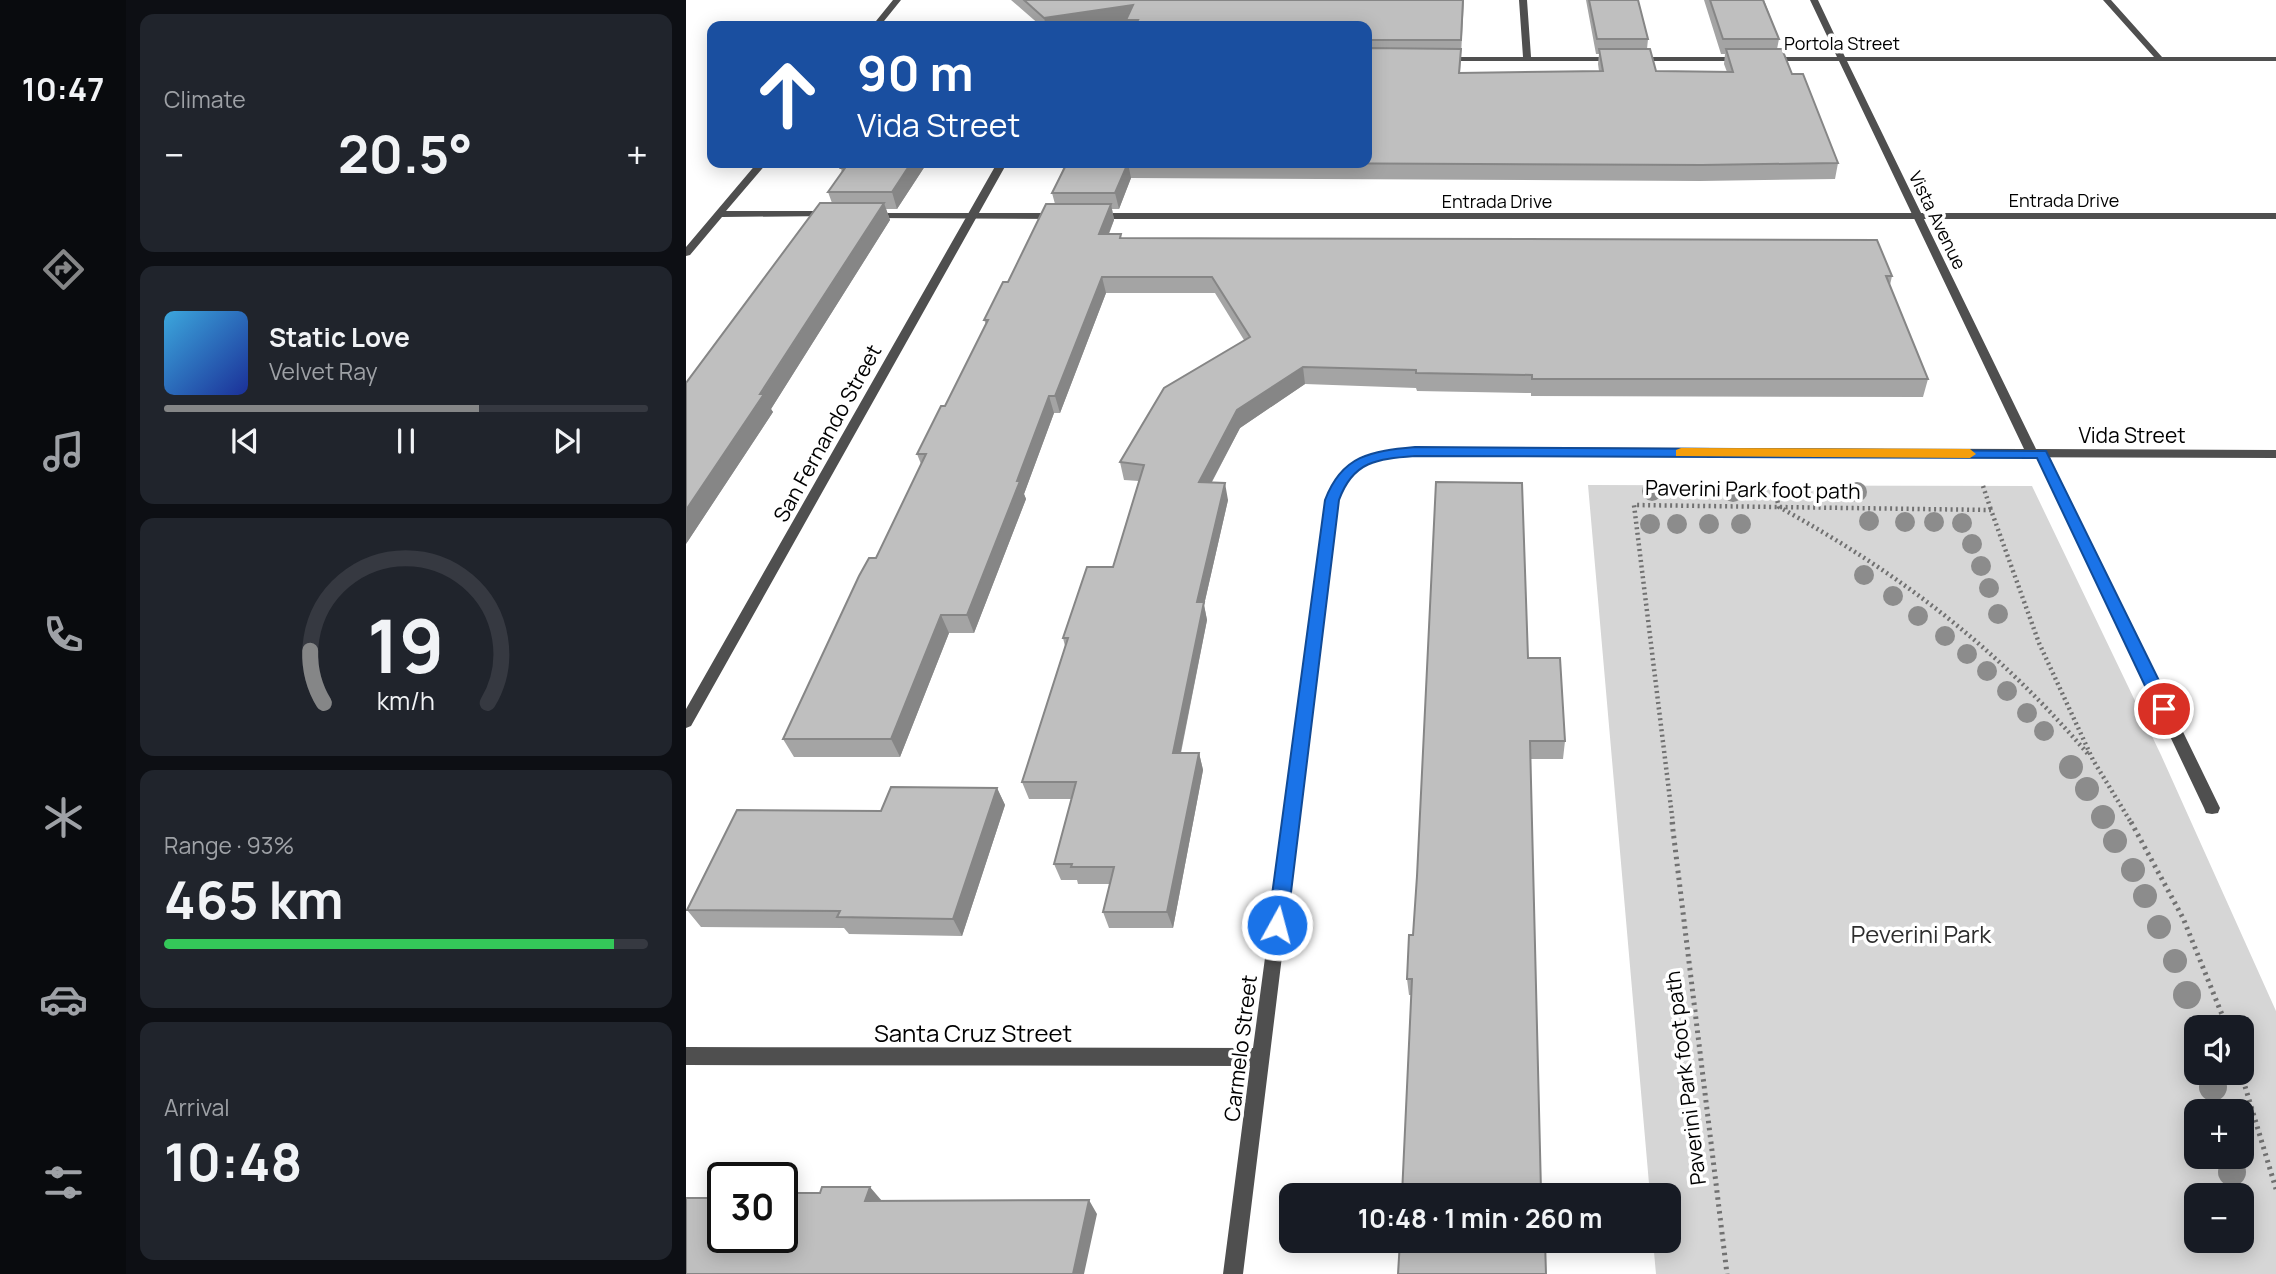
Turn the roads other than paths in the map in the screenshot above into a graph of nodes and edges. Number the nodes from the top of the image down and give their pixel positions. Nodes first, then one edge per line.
1 (897, 0) edge
2 (1523, 0) edge
3 (1814, 0) edge
4 (2107, 0) edge
5 (880, 21) edge
6 (1841, 58) junction
7 (1433, 59) edge
8 (1527, 59) junction
9 (2160, 59) junction
10 (2276, 59) edge
11 (758, 168) edge
12 (999, 168) edge
13 (719, 214) junction
14 (839, 215) edge
15 (852, 215) edge
16 (972, 215) junction
17 (1070, 216) edge
18 (1084, 216) edge
19 (2276, 216) edge
20 (1920, 217) junction
21 (686, 253) edge
22 (1400, 452) joint
23 (2037, 454) junction
24 (2276, 454) edge
25 (686, 722) edge
26 (2212, 808) dead end
27 (686, 1056) edge
28 (1260, 1058) junction
29 (1233, 1274) edge

1 - 5 street
2 - 8 street
3 - 6 street, Vista Avenue
4 - 9 street
6 - 8 street, Portola Street
6 - 9 street, Portola Street
6 - 20 street, Vista Avenue
7 - 8 street, Portola Street
9 - 10 street, Portola Street
11 - 13 street
12 - 16 street, San Fernando Street
13 - 14 street
13 - 21 street
15 - 16 street
16 - 17 street
16 - 25 street, San Fernando Street
18 - 20 street, Entrada Drive
19 - 20 street, Entrada Drive
20 - 23 street, Vista Avenue
22 - 23 street, Vida Street
22 - 28 street, Carmelo Street
23 - 24 street, Vida Street
23 - 26 street, Vista Avenue
27 - 28 street, Santa Cruz Street
28 - 29 street, Carmelo Street

